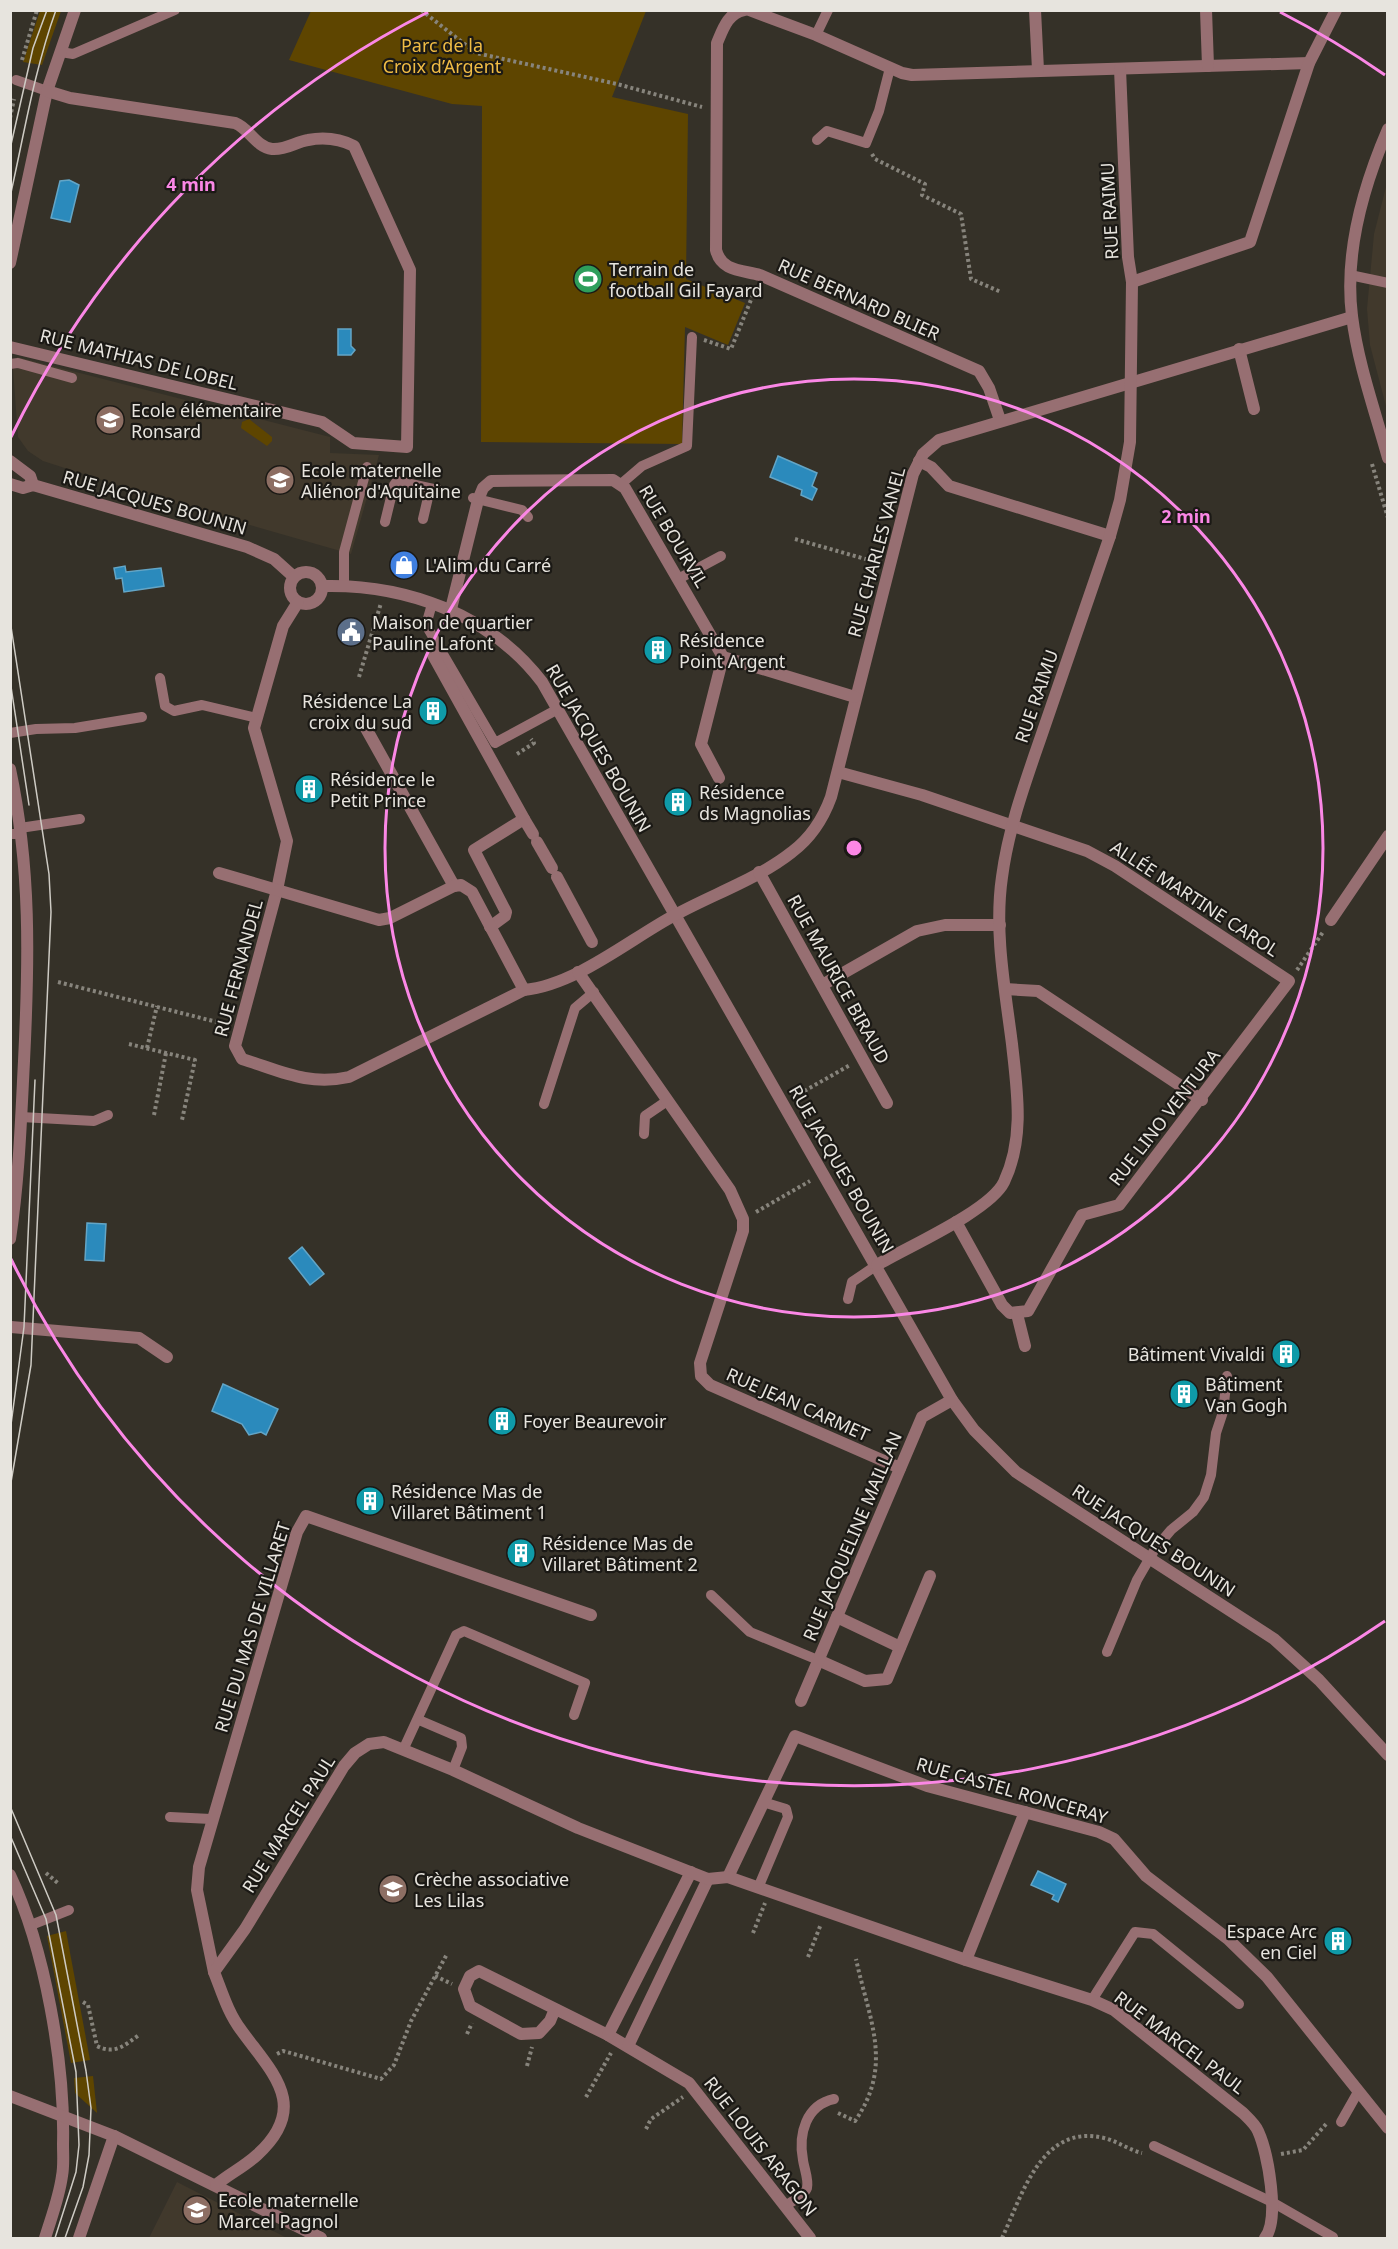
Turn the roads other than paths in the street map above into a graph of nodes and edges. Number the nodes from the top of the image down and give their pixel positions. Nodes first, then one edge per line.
1 (75, 10) edge
2 (175, 10) edge
3 (744, 10) edge
4 (750, 10) edge
5 (828, 10) edge
6 (1035, 10) edge
7 (1206, 10) edge
8 (1336, 10) edge
9 (816, 35) junction
10 (61, 52) junction
11 (1309, 63) junction
12 (1208, 66) junction
13 (890, 68) junction
14 (1120, 69) junction
15 (1038, 70) junction
16 (16, 80) dead end
17 (47, 91) junction
18 (1388, 129) edge
19 (817, 140) dead end
20 (10, 263) edge
21 (1350, 275) junction
22 (1132, 282) junction
23 (1388, 283) edge
24 (1352, 317) junction
25 (692, 337) road end
26 (10, 347) edge
27 (1239, 349) junction
28 (10, 364) edge
29 (72, 378) dead end
30 (1132, 381) junction
31 (1254, 409) dead end
32 (1000, 420) junction
33 (1388, 458) edge
34 (10, 461) edge
35 (920, 461) junction
36 (367, 467) dead end
37 (10, 484) edge
38 (621, 484) junction
39 (33, 485) junction
40 (476, 499) junction
41 (528, 517) dead end
42 (423, 519) dead end
43 (386, 522) dead end
44 (1110, 536) junction
45 (721, 556) dead end
46 (294, 577) junction
47 (680, 578) junction
48 (344, 585) junction
49 (322, 586) junction
50 (298, 602) junction
51 (432, 604) junction
52 (451, 609) junction
53 (433, 656) dead end
54 (723, 657) junction
55 (160, 678) dead end
56 (855, 697) junction
57 (558, 709) junction
58 (142, 717) dead end
59 (257, 718) junction
60 (363, 723) dead end
61 (10, 733) edge
62 (10, 769) edge
63 (838, 772) junction
64 (719, 778) dead end
65 (80, 819) dead end
66 (524, 819) junction
67 (1010, 826) junction
68 (17, 832) edge
69 (1388, 836) edge
70 (759, 872) junction
71 (219, 873) dead end
72 (454, 886) junction
73 (277, 890) junction
74 (674, 915) junction
75 (1331, 920) road end
76 (1000, 926) junction
77 (490, 927) junction
78 (592, 942) dead end
79 (578, 972) junction
80 (1289, 981) joint
81 (824, 984) junction
82 (1005, 989) junction
83 (524, 990) junction
84 (594, 992) junction
85 (1202, 1100) junction
86 (667, 1101) junction
87 (887, 1103) dead end
88 (544, 1104) dead end
89 (108, 1115) dead end
90 (21, 1117) junction
91 (644, 1134) dead end
92 (956, 1222) junction
93 (10, 1239) edge
94 (877, 1265) junction
95 (848, 1299) dead end
96 (1017, 1314) junction
97 (11, 1327) edge
98 (1025, 1346) dead end
99 (167, 1357) dead end
100 (1227, 1376) dead end
101 (952, 1400) junction
102 (900, 1468) junction
103 (1149, 1559) junction
104 (930, 1576) dead end
105 (711, 1595) dead end
106 (591, 1615) dead end
107 (837, 1617) junction
108 (900, 1647) junction
109 (1107, 1652) dead end
110 (818, 1660) junction
111 (801, 1701) dead end
112 (573, 1715) dead end
113 (419, 1720) junction
114 (404, 1749) junction
115 (1388, 1755) edge
116 (453, 1770) junction
117 (763, 1802) junction
118 (1025, 1812) junction
119 (170, 1817) dead end
120 (211, 1819) junction
121 (691, 1872) junction
122 (10, 1875) edge
123 (728, 1877) junction
124 (708, 1879) junction
125 (764, 1889) junction
126 (69, 1910) dead end
127 (31, 1925) junction
128 (966, 1959) junction
129 (214, 1972) junction
130 (1092, 2000) junction
131 (1239, 2004) dead end
132 (555, 2009) junction
133 (618, 2041) junction
134 (1358, 2092) junction
135 (10, 2096) edge
136 (834, 2099) dead end
137 (64, 2115) junction
138 (1341, 2122) road end
139 (1388, 2128) edge
140 (114, 2136) junction
141 (1154, 2146) road end
142 (216, 2185) junction
143 (1272, 2202) junction
144 (786, 2206) junction
145 (1333, 2236) dead end
146 (45, 2238) edge
147 (79, 2238) edge
148 (321, 2238) edge
149 (810, 2238) edge
150 (1265, 2238) edge

1 - 10 street
2 - 10 lane
3 - 32 street, RUE BERNARD BLIER
4 - 9 street
5 - 9 lane
6 - 15 street
7 - 12 street
8 - 11 street
9 - 13 street
10 - 17 street
11 - 12 street
11 - 22 street
12 - 14 street
13 - 15 street
13 - 19 lane
14 - 15 street
14 - 22 street, RUE RAIMU
16 - 17 lane
17 - 20 street
17 - 26 street, RUE MATHIAS DE LOBEL
18 - 21 street
21 - 23 lane
21 - 24 street
22 - 30 street, RUE RAIMU
24 - 27 street, RUE CHARLES VANEL
24 - 33 street
25 - 38 lane
27 - 30 street, RUE CHARLES VANEL
27 - 31 street
28 - 29 lane
30 - 32 street, RUE CHARLES VANEL
30 - 44 street, RUE RAIMU
32 - 35 street, RUE CHARLES VANEL
34 - 39 street
35 - 44 street
35 - 56 street, RUE CHARLES VANEL
36 - 48 lane
37 - 39 street, RUE JACQUES BOUNIN
38 - 40 street, RUE BOURVIL
38 - 47 street, RUE BOURVIL
39 - 46 street, RUE JACQUES BOUNIN
40 - 41 lane
40 - 52 street, RUE BOURVIL
42 - 43 lane
44 - 67 street, RUE RAIMU
45 - 47 lane
46 - 49 street
46 - 50 street
47 - 54 street, RUE BOURVIL
48 - 49 street, RUE JACQUES BOUNIN
48 - 51 street, RUE JACQUES BOUNIN
49 - 50 street
50 - 59 street, RUE FERNANDEL
51 - 52 street, RUE JACQUES BOUNIN
51 - 57 lane
52 - 57 street, RUE JACQUES BOUNIN
53 - 66 street
54 - 56 street
54 - 64 street
55 - 59 lane
56 - 63 street, RUE CHARLES VANEL
57 - 74 street, RUE JACQUES BOUNIN
58 - 61 lane
59 - 73 street, RUE FERNANDEL
60 - 72 street
62 - 68 street
63 - 67 street, ALLÉE MARTINE CAROL
63 - 70 street, RUE CHARLES VANEL
65 - 68 lane
66 - 77 street
66 - 78 street
67 - 76 street, RUE RAIMU
67 - 80 street, ALLÉE MARTINE CAROL
68 - 90 street
69 - 75 street
70 - 74 street, RUE CHARLES VANEL
70 - 81 street, RUE MAURICE BIRAUD
71 - 73 street
72 - 73 street
72 - 77 street
73 - 83 street, RUE FERNANDEL
74 - 79 street, RUE FERNANDEL
74 - 94 street, RUE JACQUES BOUNIN
76 - 81 street
76 - 82 street, RUE RAIMU
77 - 83 street
79 - 83 street, RUE FERNANDEL
79 - 84 street, RUE JEAN CARMET
80 - 85 street, RUE LINO VENTURA
81 - 87 street, RUE MAURICE BIRAUD
82 - 85 street
82 - 92 street, RUE RAIMU
84 - 86 street, RUE JEAN CARMET
84 - 88 lane
85 - 96 street, RUE LINO VENTURA
86 - 91 lane
86 - 102 street, RUE JEAN CARMET
89 - 90 lane
90 - 93 street
92 - 94 street, RUE RAIMU
92 - 96 street
94 - 95 lane
94 - 101 street, RUE JACQUES BOUNIN
96 - 98 street
97 - 99 street
100 - 103 lane
101 - 102 street, RUE JACQUELINE MAILLAN
101 - 103 street, RUE JACQUES BOUNIN
102 - 107 street, RUE JACQUELINE MAILLAN
103 - 109 lane
103 - 115 street, RUE JACQUES BOUNIN
104 - 108 street
105 - 110 lane
106 - 120 street, RUE DU MAS DE VILLARET
107 - 108 street
107 - 110 street, RUE JACQUELINE MAILLAN
108 - 110 street
110 - 111 street, RUE JACQUELINE MAILLAN
112 - 113 lane
113 - 114 lane
113 - 116 lane
114 - 116 street, RUE MARCEL PAUL
114 - 129 street, RUE MARCEL PAUL
116 - 121 street, RUE MARCEL PAUL
117 - 118 street, RUE CASTEL RONCERAY
117 - 123 street
117 - 125 lane
118 - 128 street
118 - 134 street, RUE CASTEL RONCERAY
119 - 120 lane
120 - 129 street, RUE DU MAS DE VILLARET
121 - 124 street, RUE MARCEL PAUL
121 - 133 street
122 - 127 street
123 - 124 street, RUE MARCEL PAUL
123 - 125 street, RUE MARCEL PAUL
124 - 133 street
125 - 128 street, RUE MARCEL PAUL
126 - 127 lane
127 - 137 street
128 - 130 street, RUE MARCEL PAUL
129 - 142 street
130 - 131 lane
130 - 143 street, RUE MARCEL PAUL
132 - 132 street, RUE LOUIS ARAGON
132 - 133 street, RUE LOUIS ARAGON
133 - 144 street, RUE LOUIS ARAGON
134 - 138 lane
134 - 139 street, RUE CASTEL RONCERAY
135 - 137 street
136 - 144 lane
137 - 140 street
137 - 146 street
140 - 142 street
140 - 147 street
141 - 143 lane
142 - 148 street
143 - 145 lane
143 - 150 street, RUE MARCEL PAUL
144 - 149 street, RUE LOUIS ARAGON

